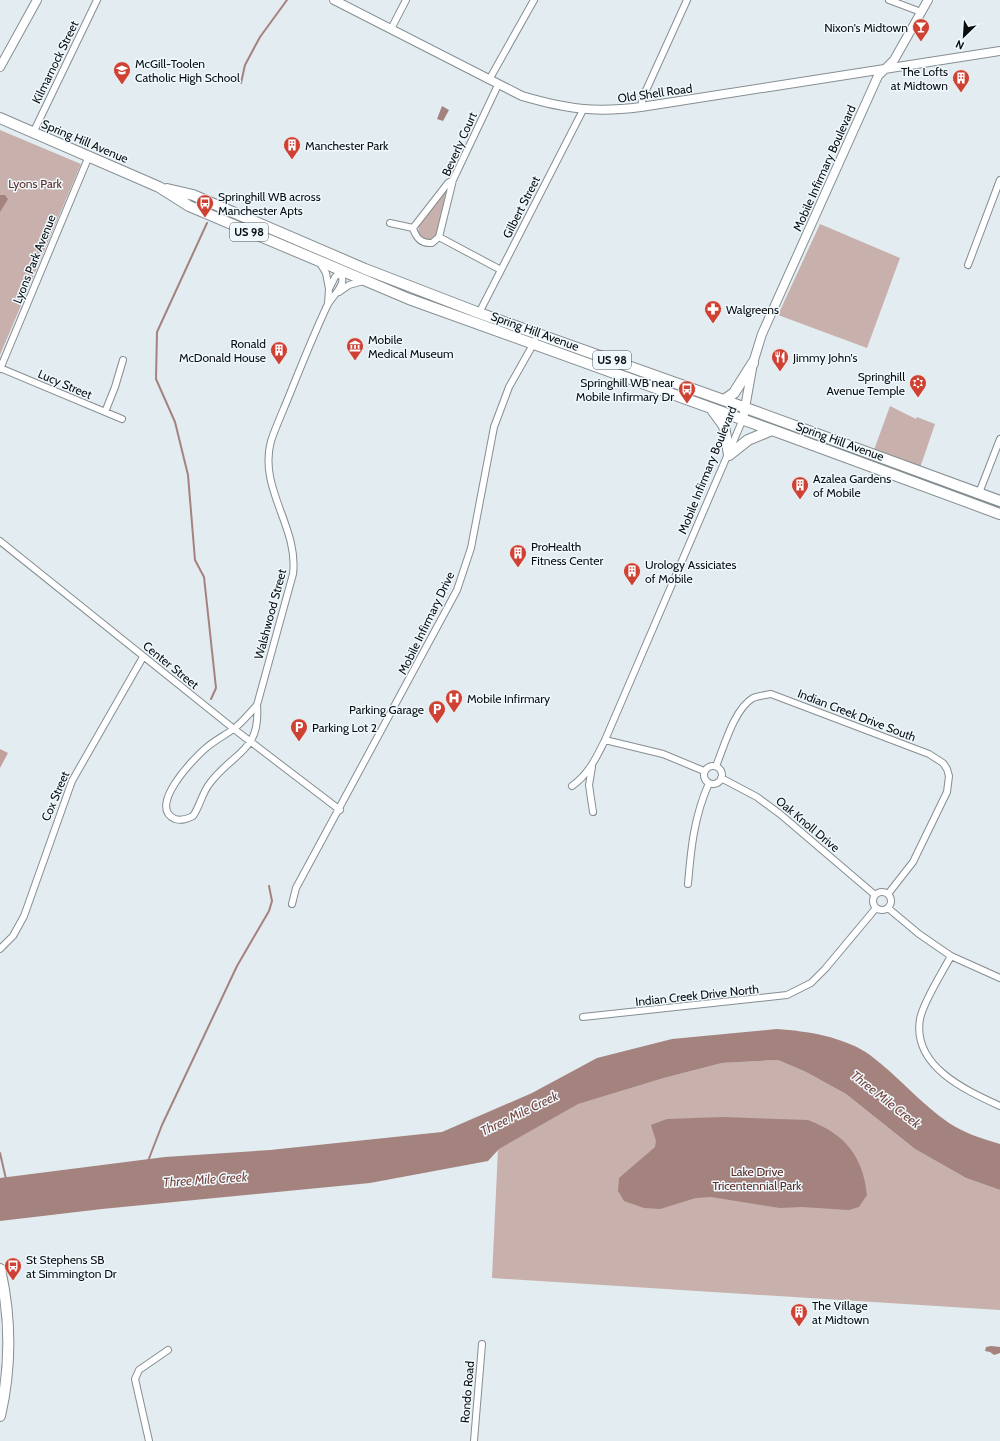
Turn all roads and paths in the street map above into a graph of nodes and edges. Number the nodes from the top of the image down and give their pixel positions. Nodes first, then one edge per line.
1 (37, 0) edge
2 (96, 0) edge
3 (334, 0) edge
4 (406, 0) edge
5 (534, 0) edge
6 (687, 0) edge
7 (888, 0) edge
8 (928, 0) edge
9 (921, 12) junction
10 (391, 29) junction
11 (1000, 51) edge
12 (0, 67) edge
13 (884, 70) junction
14 (489, 80) junction
15 (498, 85) junction
16 (641, 108) junction
17 (583, 110) junction
18 (0, 118) edge
19 (33, 133) junction
20 (89, 156) junction
21 (453, 180) junction
22 (1000, 180) edge
23 (159, 187) junction
24 (390, 223) dead end
25 (413, 228) junction
26 (439, 237) junction
27 (346, 261) junction
28 (320, 263) junction
29 (968, 265) dead end
30 (501, 270) junction
31 (341, 272) junction
32 (364, 281) junction
33 (329, 289) junction
34 (338, 293) junction
35 (328, 304) junction
36 (479, 313) junction
37 (538, 334) junction
38 (533, 345) junction
39 (123, 360) dead end
40 (753, 363) junction
41 (0, 369) edge
42 (724, 400) junction
43 (711, 408) junction
44 (746, 408) junction
45 (105, 412) junction
46 (743, 419) junction
47 (122, 420) dead end
48 (772, 430) junction
49 (1000, 439) edge
50 (729, 455) junction
51 (979, 493) junction
52 (1000, 501) edge
53 (1000, 514) edge
54 (0, 541) edge
55 (143, 657) junction
56 (257, 705) junction
57 (234, 729) junction
58 (605, 740) junction
59 (251, 743) junction
60 (716, 766) junction
61 (592, 767) junction
62 (704, 771) junction
63 (721, 778) junction
64 (709, 783) junction
65 (572, 786) dead end
66 (340, 810) junction
67 (593, 812) dead end
68 (688, 884) dead end
69 (888, 894) junction
70 (875, 896) junction
71 (292, 904) dead end
72 (876, 908) junction
73 (888, 908) junction
74 (0, 949) edge
75 (951, 956) junction
76 (1000, 978) edge
77 (583, 1017) dead end
78 (1000, 1106) edge
79 (0, 1269) edge
80 (482, 1344) dead end
81 (168, 1350) dead end
82 (0, 1416) edge
83 (149, 1441) edge
84 (474, 1441) edge

1 - 12 street
2 - 19 street, Kilmarnock Street
3 - 10 street, Old Shell Road
4 - 10 street
5 - 14 street
6 - 16 street
7 - 9 street
8 - 9 street, Mobile Infirmary Boulevard
9 - 13 street, Mobile Infirmary Boulevard
10 - 14 street, Old Shell Road
11 - 13 street, Old Shell Road
13 - 16 street, Old Shell Road
13 - 40 street, Mobile Infirmary Boulevard
14 - 15 street, Old Shell Road
15 - 17 street, Old Shell Road
15 - 21 street, Beverly Court
16 - 17 street, Old Shell Road
17 - 30 street, Gilbert Street
18 - 19 main road, Spring Hill Avenue / US 98
19 - 20 main road, Spring Hill Avenue / US 98
20 - 23 main road, Spring Hill Avenue / US 98
20 - 41 street, Lyons Park Avenue
21 - 25 street
21 - 26 street, Beverly Court
22 - 29 street
23 - 27 main road, Spring Hill Avenue / US 98
23 - 28 main road, Spring Hill Avenue / US 98
24 - 25 street
25 - 26 street
26 - 30 street
27 - 31 street, Walshwood Street
27 - 36 main road, Spring Hill Avenue / US 98
28 - 31 main road, Spring Hill Avenue / US 98
28 - 33 street, Walshwood Street
30 - 36 street, Gilbert Street
31 - 32 main road, Spring Hill Avenue / US 98
31 - 33 street, Walshwood Street
31 - 34 street, Walshwood Street
32 - 34 street, Walshwood Street
32 - 38 main road, Spring Hill Avenue / US 98
33 - 35 street, Walshwood Street
34 - 35 street, Walshwood Street
35 - 56 street, Walshwood Street
36 - 37 main road, Spring Hill Avenue / US 98
37 - 38 street, Mobile Infirmary Drive
37 - 42 main road, Spring Hill Avenue / US 98
38 - 43 main road, Spring Hill Avenue / US 98
38 - 66 street, Mobile Infirmary Drive
39 - 45 street
40 - 42 main road
40 - 44 street, Mobile Infirmary Boulevard
41 - 45 street, Lucy Street
42 - 44 main road, Spring Hill Avenue / US 98
43 - 46 main road, Spring Hill Avenue / US 98
43 - 50 main road
44 - 46 street, Mobile Infirmary Boulevard
44 - 51 main road, Spring Hill Avenue / US 98
45 - 47 street, Lucy Street
46 - 48 main road, Spring Hill Avenue / US 98
46 - 50 street, Mobile Infirmary Boulevard
48 - 50 main road
48 - 53 main road, Spring Hill Avenue / US 98
49 - 51 street
50 - 58 street, Mobile Infirmary Boulevard
51 - 52 main road, Spring Hill Avenue / US 98
54 - 55 street, Center Street
55 - 57 street, Center Street
55 - 74 street, Cox Street
56 - 57 street, Walshwood Street
56 - 59 street, Walshwood Street
57 - 59 street, Center Street
57 - 59 street, Walshwood Street
58 - 61 street, Mobile Infirmary Boulevard
58 - 62 street
59 - 66 street, Center Street
60 - 62 street
60 - 63 street
60 - 69 street, Indian Creek Drive South
61 - 65 street, Mobile Infirmary Boulevard
61 - 67 street, Mobile Infirmary Boulevard
62 - 64 street
63 - 64 street
63 - 70 street, Oak Knoll Drive
64 - 68 street
66 - 71 street, Mobile Infirmary Drive
69 - 70 street
69 - 73 street
70 - 72 street
72 - 73 street
72 - 77 street, Indian Creek Drive North
73 - 75 street
75 - 76 street
75 - 78 street
79 - 82 main road
80 - 84 street, Rondo Road
81 - 83 street

